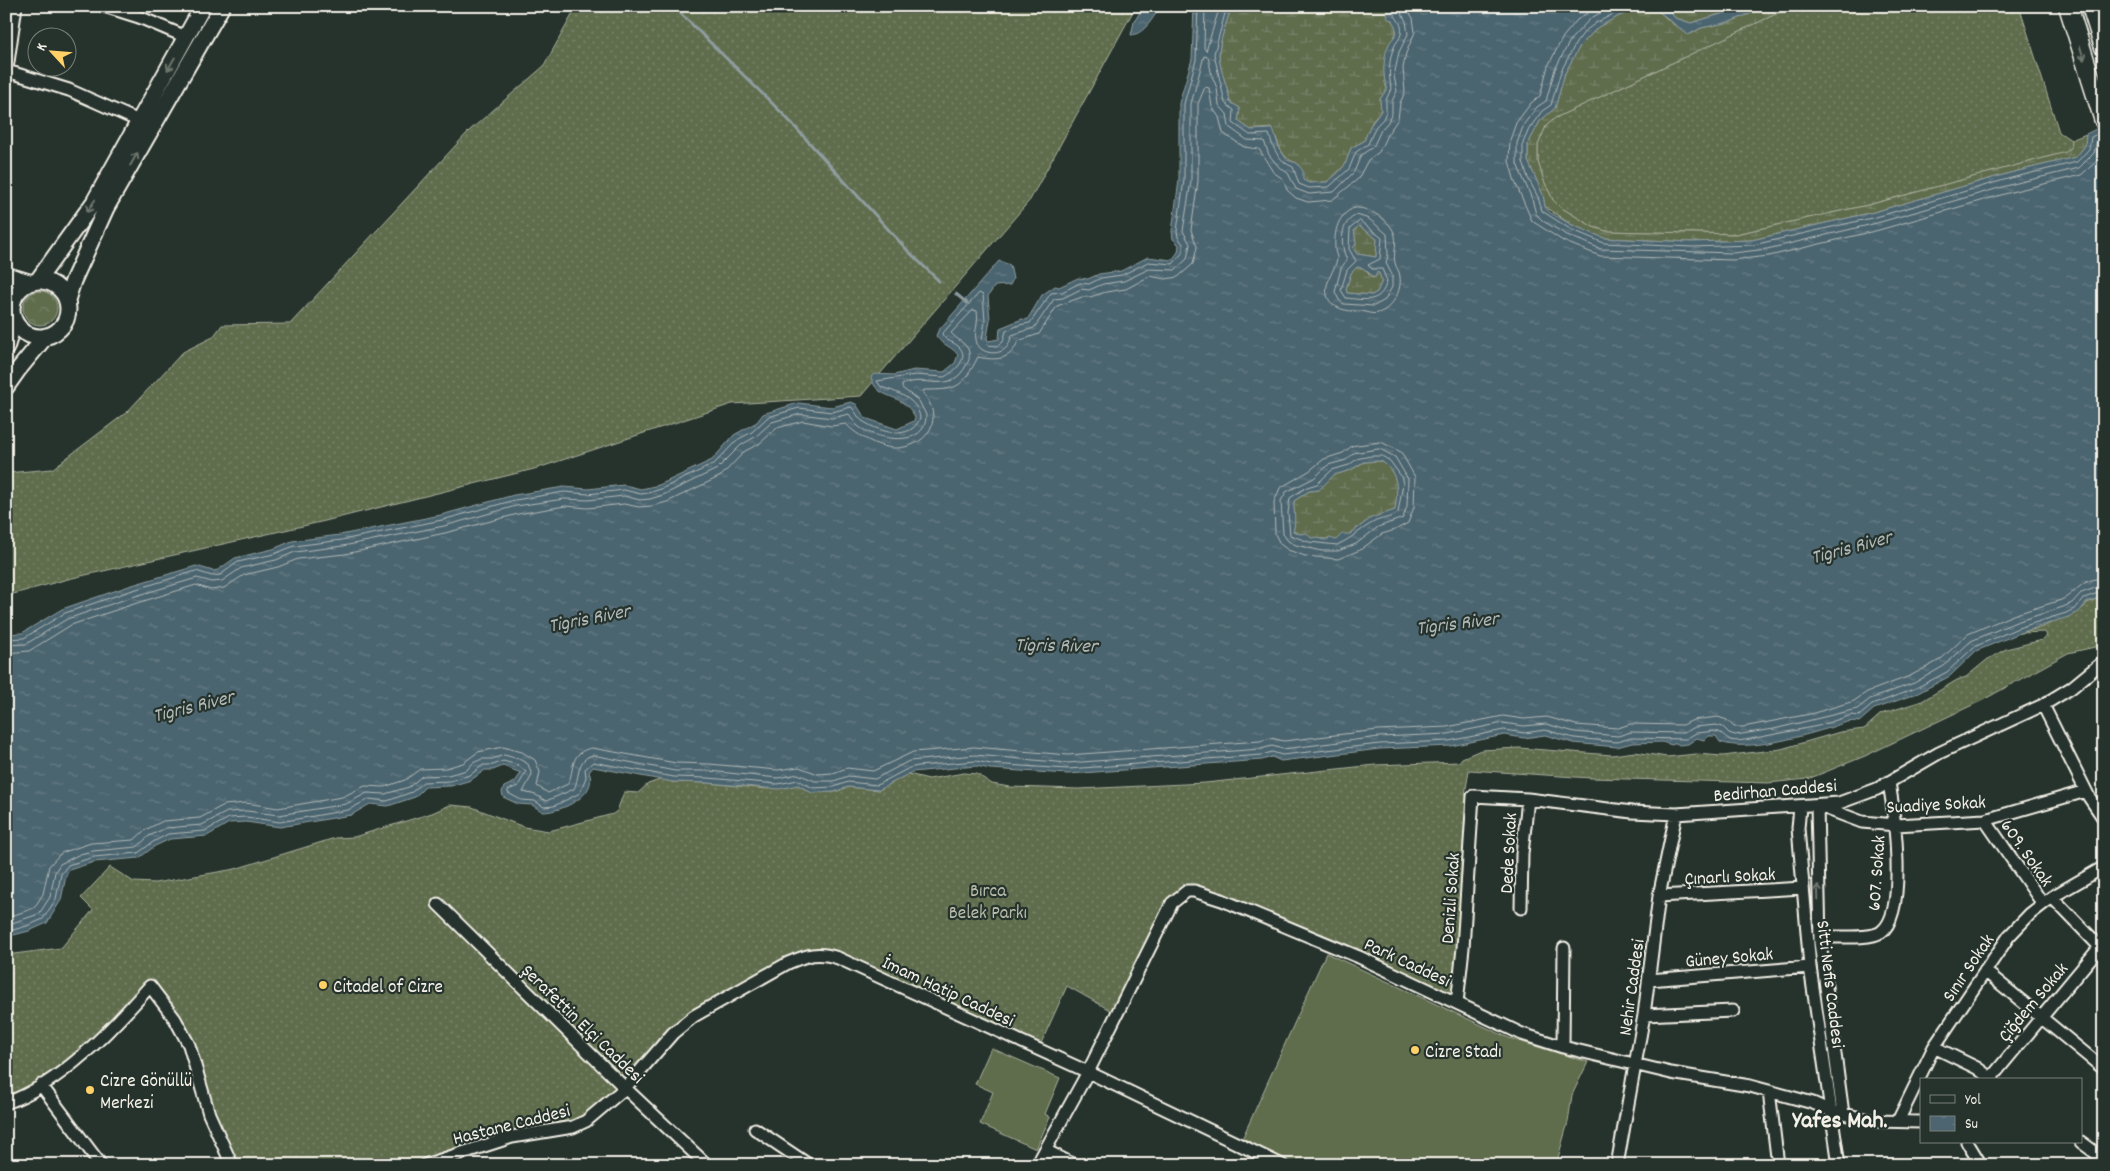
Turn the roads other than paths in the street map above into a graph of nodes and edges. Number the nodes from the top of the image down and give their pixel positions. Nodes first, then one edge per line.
1 (16, 6) edge
2 (104, 6) edge
3 (203, 6) edge
4 (222, 6) edge
5 (2068, 6) edge
6 (2091, 6) edge
7 (186, 37) junction
8 (2104, 48) edge
9 (7, 73) edge
10 (139, 121) junction
11 (2104, 121) edge
12 (6, 275) edge
13 (34, 281) junction
14 (9, 300) edge
15 (67, 300) junction
16 (14, 322) junction
17 (46, 336) junction
18 (6, 348) edge
19 (6, 387) edge
20 (2104, 661) edge
21 (2043, 705) junction
22 (1889, 782) junction
23 (2086, 790) junction
24 (1473, 796) joint
25 (1528, 799) junction
26 (1817, 805) junction
27 (1800, 807) junction
28 (1676, 814) junction
29 (2104, 819) edge
30 (1985, 820) junction
31 (1896, 825) junction
32 (2104, 867) edge
33 (1803, 888) junction
34 (1659, 896) junction
35 (2048, 901) junction
36 (438, 904) dead end
37 (1521, 908) dead end
38 (1820, 936) junction
39 (1564, 948) dead end
40 (2102, 949) edge
41 (1810, 967) junction
42 (1986, 971) junction
43 (1649, 980) junction
44 (1457, 1003) junction
45 (1733, 1011) dead end
46 (1644, 1015) junction
47 (2040, 1018) junction
48 (1563, 1047) junction
49 (1934, 1047) junction
50 (1636, 1065) junction
51 (2104, 1069) edge
52 (1088, 1072) junction
53 (1991, 1078) edge
54 (1993, 1078) edge
55 (41, 1085) junction
56 (625, 1088) junction
57 (1769, 1091) junction
58 (6, 1103) edge
59 (1831, 1111) junction
60 (1843, 1114) junction
61 (1898, 1121) junction
62 (1920, 1122) edge
63 (755, 1129) dead end
64 (2082, 1143) edge
65 (1968, 1144) edge
66 (1045, 1150) junction
67 (2104, 1159) edge
68 (101, 1165) edge
69 (232, 1165) edge
70 (425, 1165) edge
71 (707, 1165) edge
72 (809, 1165) edge
73 (1037, 1165) edge
74 (1074, 1165) edge
75 (1282, 1165) edge
76 (1617, 1165) edge
77 (1778, 1165) edge
78 (1838, 1165) edge
79 (1981, 1165) edge

1 - 9 street
2 - 7 street
3 - 7 main road
15 -> 4 main road
5 -> 11 highway
6 - 8 highway
7 -> 10 main road
9 - 10 street
10 -> 13 main road
12 - 13 main road
13 - 14 main road
13 - 15 main road
14 - 16 main road
15 - 17 main road
16 - 17 main road
16 - 18 main road
17 - 19 main road
20 - 21 street, Bedirhan Caddesi
21 - 22 street, Bedirhan Caddesi
21 - 23 street
22 - 26 street, Bedirhan Caddesi
22 - 31 street, 607. Sokak
23 - 29 street
23 - 30 street, Suadiye Sokak
24 - 25 street, Bedirhan Caddesi
24 - 44 street, Denizli Sokak
25 - 28 street, Bedirhan Caddesi
25 - 37 street, Dede Sokak
26 - 27 street, Bedirhan Caddesi
26 - 31 street, Suadiye Sokak
38 -> 26 street
27 - 28 street, Bedirhan Caddesi
27 - 33 street, Sitti Nefis Caddesi
28 - 34 street, Nehir Caddesi
30 - 31 street, Suadiye Sokak
30 - 35 street, 609. Sokak
31 - 38 street, 607. Sokak
32 - 35 street, Sınır Sokak
33 - 34 street, Çınarlı Sokak
33 - 41 street, Sitti Nefis Caddesi
34 - 43 street, Nehir Caddesi
35 - 40 street, 609. Sokak
35 - 42 street, Sınır Sokak
36 - 56 street, Şerafettin Elçi Caddesi
38 - 60 street
39 - 48 street
40 - 47 street, Çiğdem Sokak
41 - 43 street, Güney Sokak
41 - 59 street, Sitti Nefis Caddesi
42 - 47 street
42 - 49 street, Sınır Sokak
43 - 46 street, Nehir Caddesi
44 - 48 street, Park Caddesi
44 - 52 street, Park Caddesi
45 - 46 street
46 - 50 street, Nehir Caddesi
47 - 51 street
47 - 54 street, Çiğdem Sokak
48 - 50 street, Park Caddesi
49 - 53 street
49 - 61 street, Sınır Sokak
50 - 57 street, Park Caddesi
50 - 76 street, Nehir Caddesi
52 - 56 street, İmam Hatip Caddesi
52 - 66 street, Park Caddesi
52 - 75 street, İmam Hatip Caddesi
55 - 58 street
55 - 68 street
55 - 69 street
56 - 70 street, Hastane Caddesi
56 - 71 street, Şerafettin Elçi Caddesi
57 - 59 street, Park Caddesi
57 - 77 street
59 - 60 street, Park Caddesi
59 - 78 street, Sitti Nefis Caddesi
60 - 61 street, Park Caddesi
61 - 62 street, Park Caddesi
63 - 72 street
64 - 67 street
65 - 79 street
66 - 73 street, Park Caddesi
66 - 74 street

